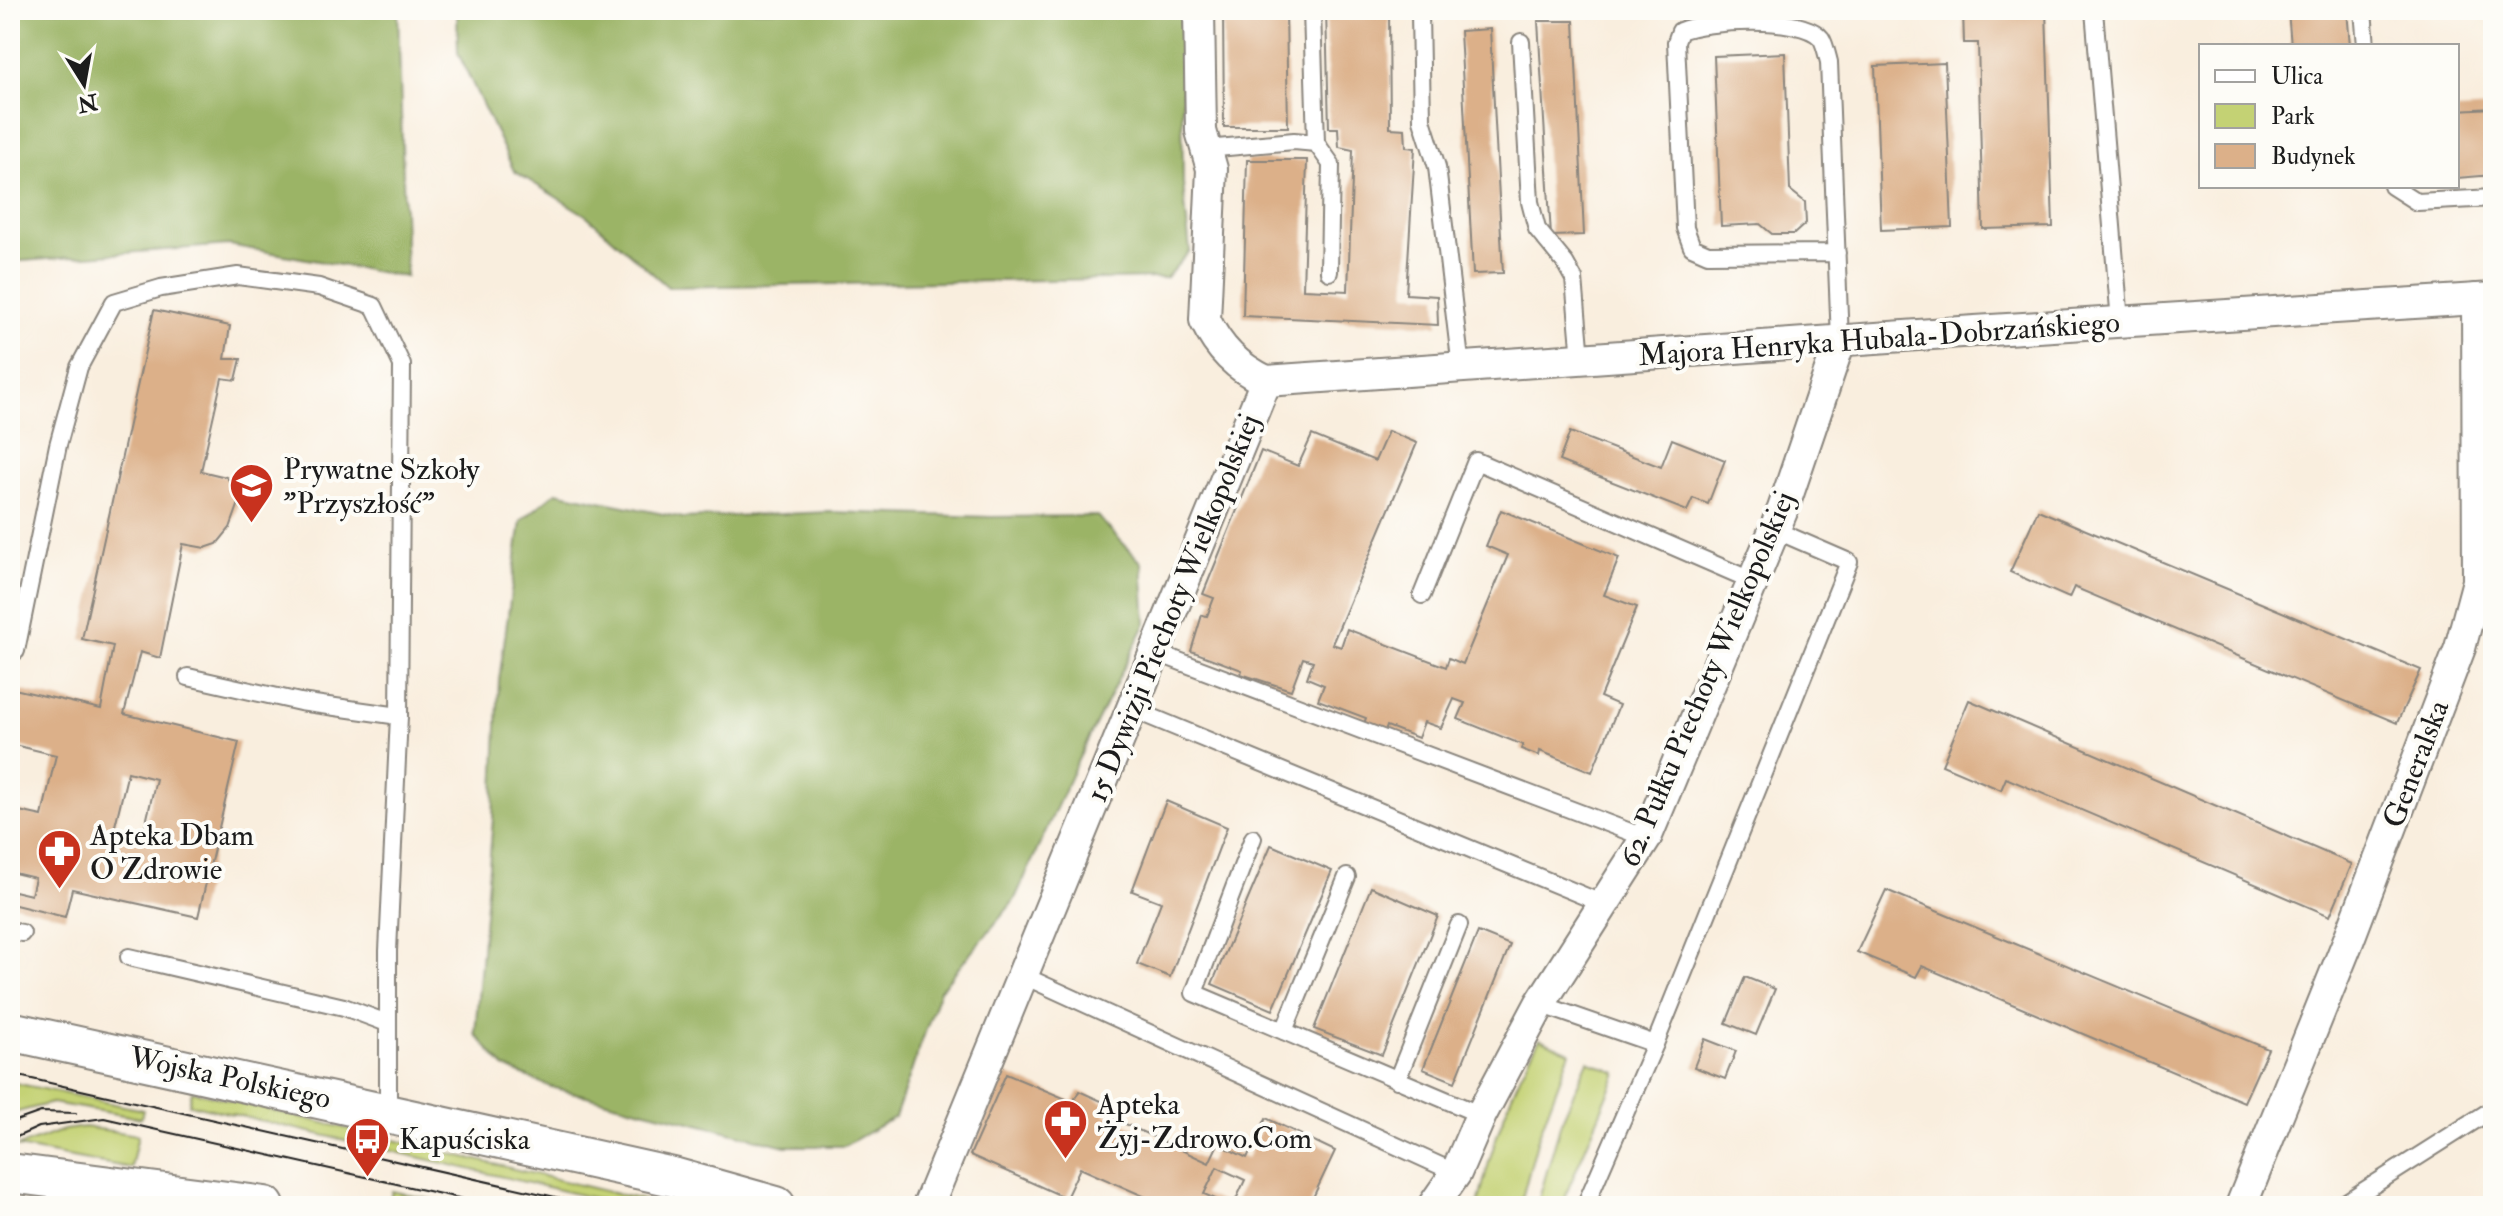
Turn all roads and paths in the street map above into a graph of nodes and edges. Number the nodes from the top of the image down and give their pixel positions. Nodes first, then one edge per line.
1 (1199, 10) edge
2 (1312, 10) edge
3 (2094, 10) edge
4 (2363, 10) edge
5 (1420, 14) dead end
6 (1521, 42) dead end
7 (2366, 44) edge
8 (1316, 143) junction
9 (1206, 149) junction
10 (2395, 188) edge
11 (2493, 198) edge
12 (1837, 253) junction
13 (1329, 272) dead end
14 (2485, 299) edge
15 (2120, 322) junction
16 (1840, 341) junction
17 (1581, 359) junction
18 (1461, 368) junction
19 (1266, 381) junction
20 (1775, 530) junction
21 (1753, 581) junction
22 (1422, 595) dead end
23 (16, 651) dead end
24 (1155, 652) junction
25 (188, 677) dead end
26 (1132, 709) junction
27 (399, 716) junction
28 (1253, 838) dead end
29 (1646, 838) junction
30 (1347, 877) dead end
31 (1606, 905) junction
32 (1459, 925) dead end
33 (129, 957) dead end
34 (1022, 975) junction
35 (1540, 1004) junction
36 (387, 1023) junction
37 (10, 1031) edge
38 (1284, 1031) junction
39 (1655, 1044) junction
40 (1397, 1080) junction
41 (2493, 1109) edge
42 (388, 1112) junction
43 (1481, 1115) junction
44 (10, 1173) edge
45 (1456, 1173) junction
46 (243, 1204) edge
47 (776, 1206) edge
48 (928, 1206) edge
49 (1433, 1206) edge
50 (1451, 1206) edge
51 (1585, 1206) edge
52 (2241, 1206) edge
53 (2340, 1206) edge

1 - 9 street, 15 Dywizji Piechoty Wielkopolskiej
2 - 8 lane
3 - 15 lane
4 - 7 lane
5 - 18 lane
6 - 17 lane
8 - 9 lane
8 - 13 lane
9 - 19 street, 15 Dywizji Piechoty Wielkopolskiej
10 - 11 lane
12 - 12 lane
12 - 16 lane
14 - 15 street, Majora Henryka Hubala-Dobrzańskiego
14 - 52 street, Generalska
15 - 16 street, Majora Henryka Hubala-Dobrzańskiego
16 - 17 street, Majora Henryka Hubala-Dobrzańskiego
16 - 20 street, 62. Pułku Piechoty Wielkopolskiej
17 - 18 street, Majora Henryka Hubala-Dobrzańskiego
18 - 19 street, Majora Henryka Hubala-Dobrzańskiego
19 - 24 street, 15 Dywizji Piechoty Wielkopolskiej
20 - 21 street, 62. Pułku Piechoty Wielkopolskiej
20 - 39 lane
21 - 22 lane
21 - 29 street, 62. Pułku Piechoty Wielkopolskiej
23 - 27 lane
24 - 26 street, 15 Dywizji Piechoty Wielkopolskiej
24 - 29 lane
25 - 27 lane
26 - 31 lane
26 - 34 street, 15 Dywizji Piechoty Wielkopolskiej
27 - 36 lane
28 - 38 lane
29 - 31 street, 62. Pułku Piechoty Wielkopolskiej
30 - 38 lane
31 - 35 street, 62. Pułku Piechoty Wielkopolskiej
32 - 40 lane
33 - 36 lane
34 - 45 lane
34 - 48 street, 15 Dywizji Piechoty Wielkopolskiej
35 - 39 lane
35 - 43 street, 62. Pułku Piechoty Wielkopolskiej
36 - 42 lane
37 - 42 street, Wojska Polskiego
38 - 40 lane
39 - 51 lane
40 - 43 lane
41 - 53 lane
42 - 47 street, Wojska Polskiego
43 - 45 street, 62. Pułku Piechoty Wielkopolskiej
44 - 46 street
45 - 49 street
45 - 50 street

